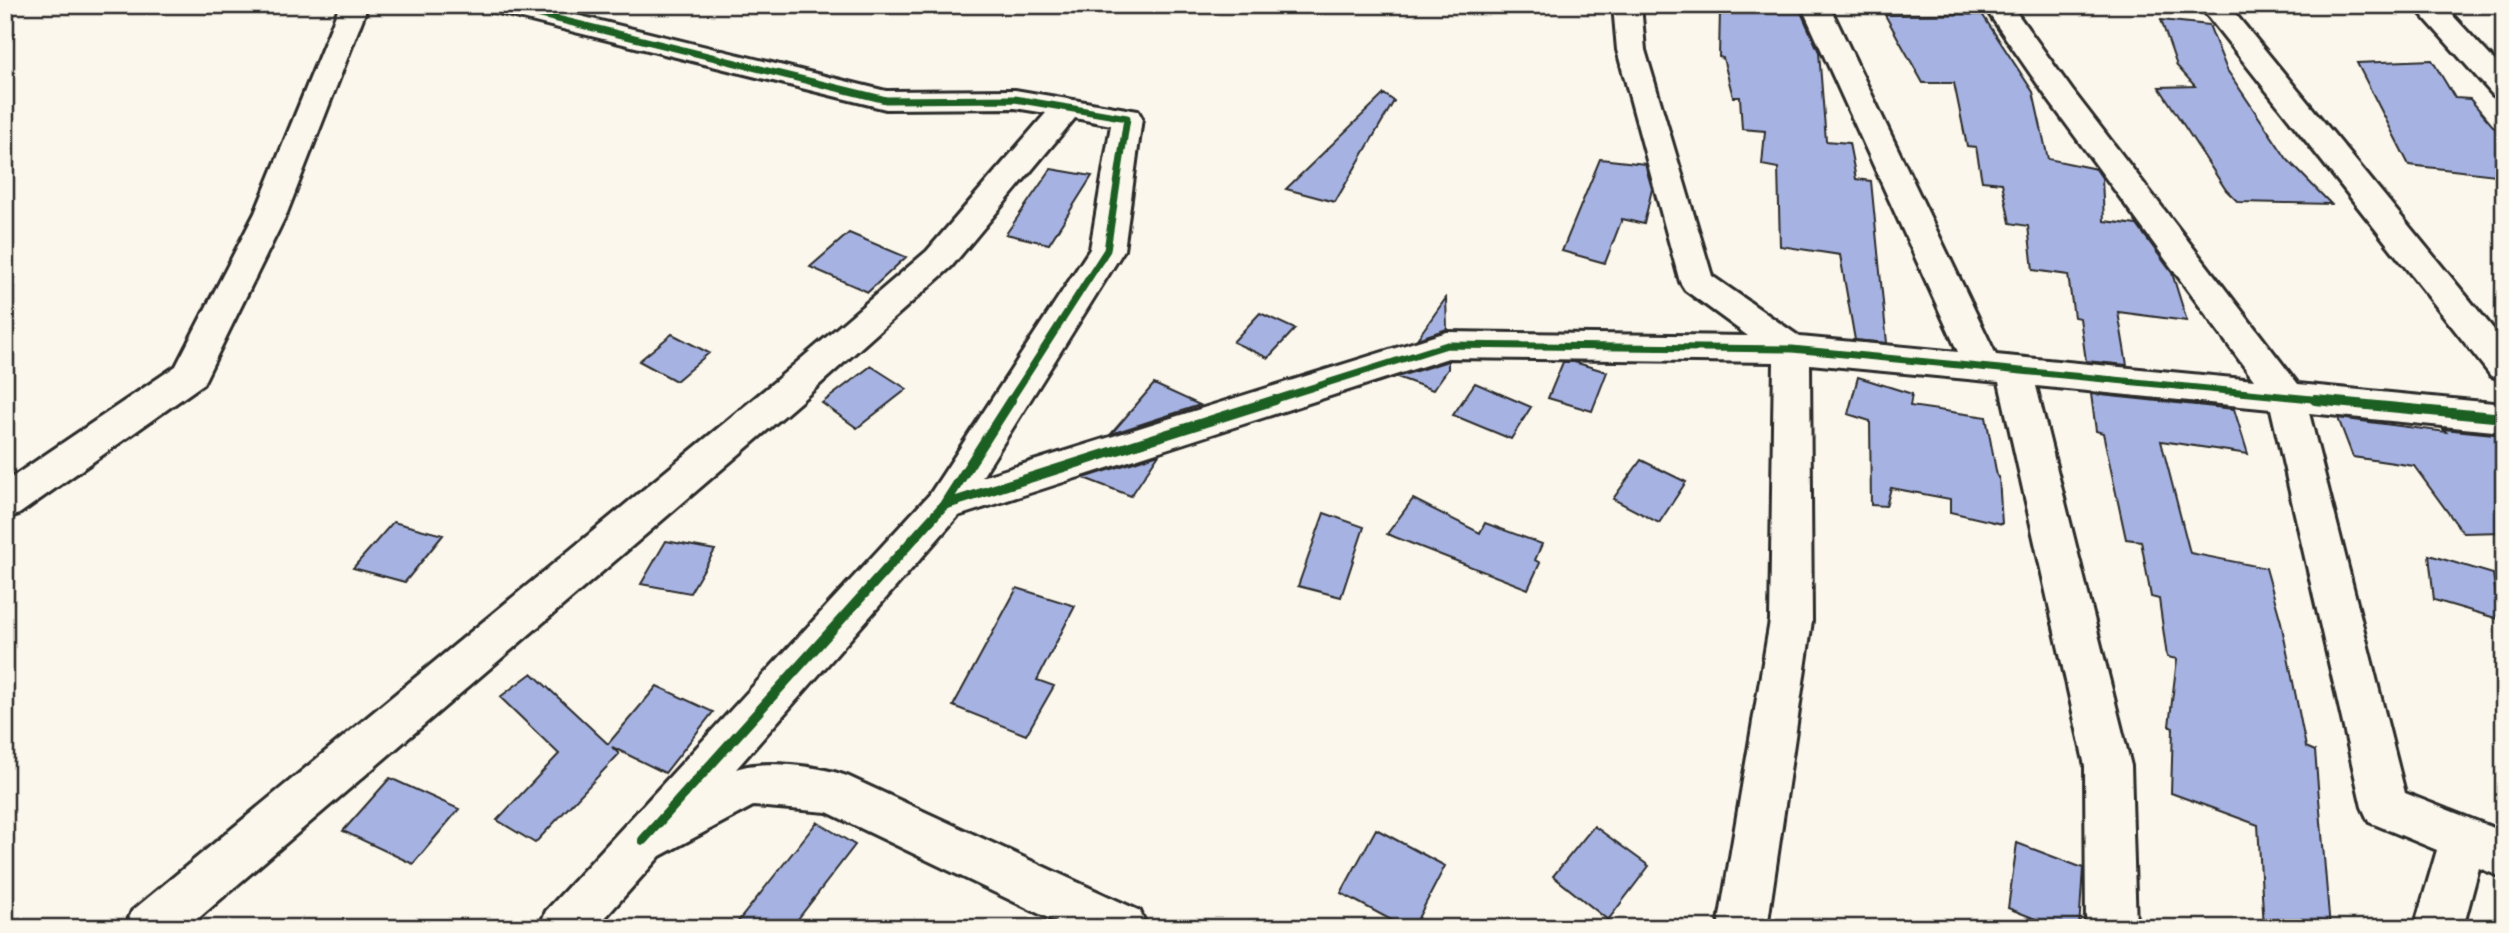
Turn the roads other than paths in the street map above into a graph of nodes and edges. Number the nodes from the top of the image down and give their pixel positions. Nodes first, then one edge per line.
1 (354, 5) edge
2 (500, 5) edge
3 (1627, 5) edge
4 (1815, 5) edge
5 (1997, 5) edge
6 (2213, 5) edge
7 (2427, 5) edge
8 (2504, 89) edge
9 (1067, 108) junction
10 (1793, 349) junction
11 (2504, 367) edge
12 (1998, 369) junction
13 (2287, 397) junction
14 (2504, 418) edge
15 (5, 503) edge
16 (944, 505) junction
17 (643, 840) junction
18 (2484, 847) edge
19 (149, 928) edge
20 (564, 928) edge
21 (1123, 928) edge
22 (1742, 928) edge
23 (2111, 928) edge
24 (2438, 928) edge

1 - 15 street
2 - 9 street
3 - 10 street
4 - 12 street
5 - 13 street
6 - 11 street
7 - 8 street
9 - 16 street
9 - 19 street
10 - 12 street
10 - 16 street
10 - 22 street
12 - 13 street
12 - 23 street
13 - 14 street
13 - 18 street
16 - 17 street
17 - 20 street
17 - 21 street
18 - 24 street

